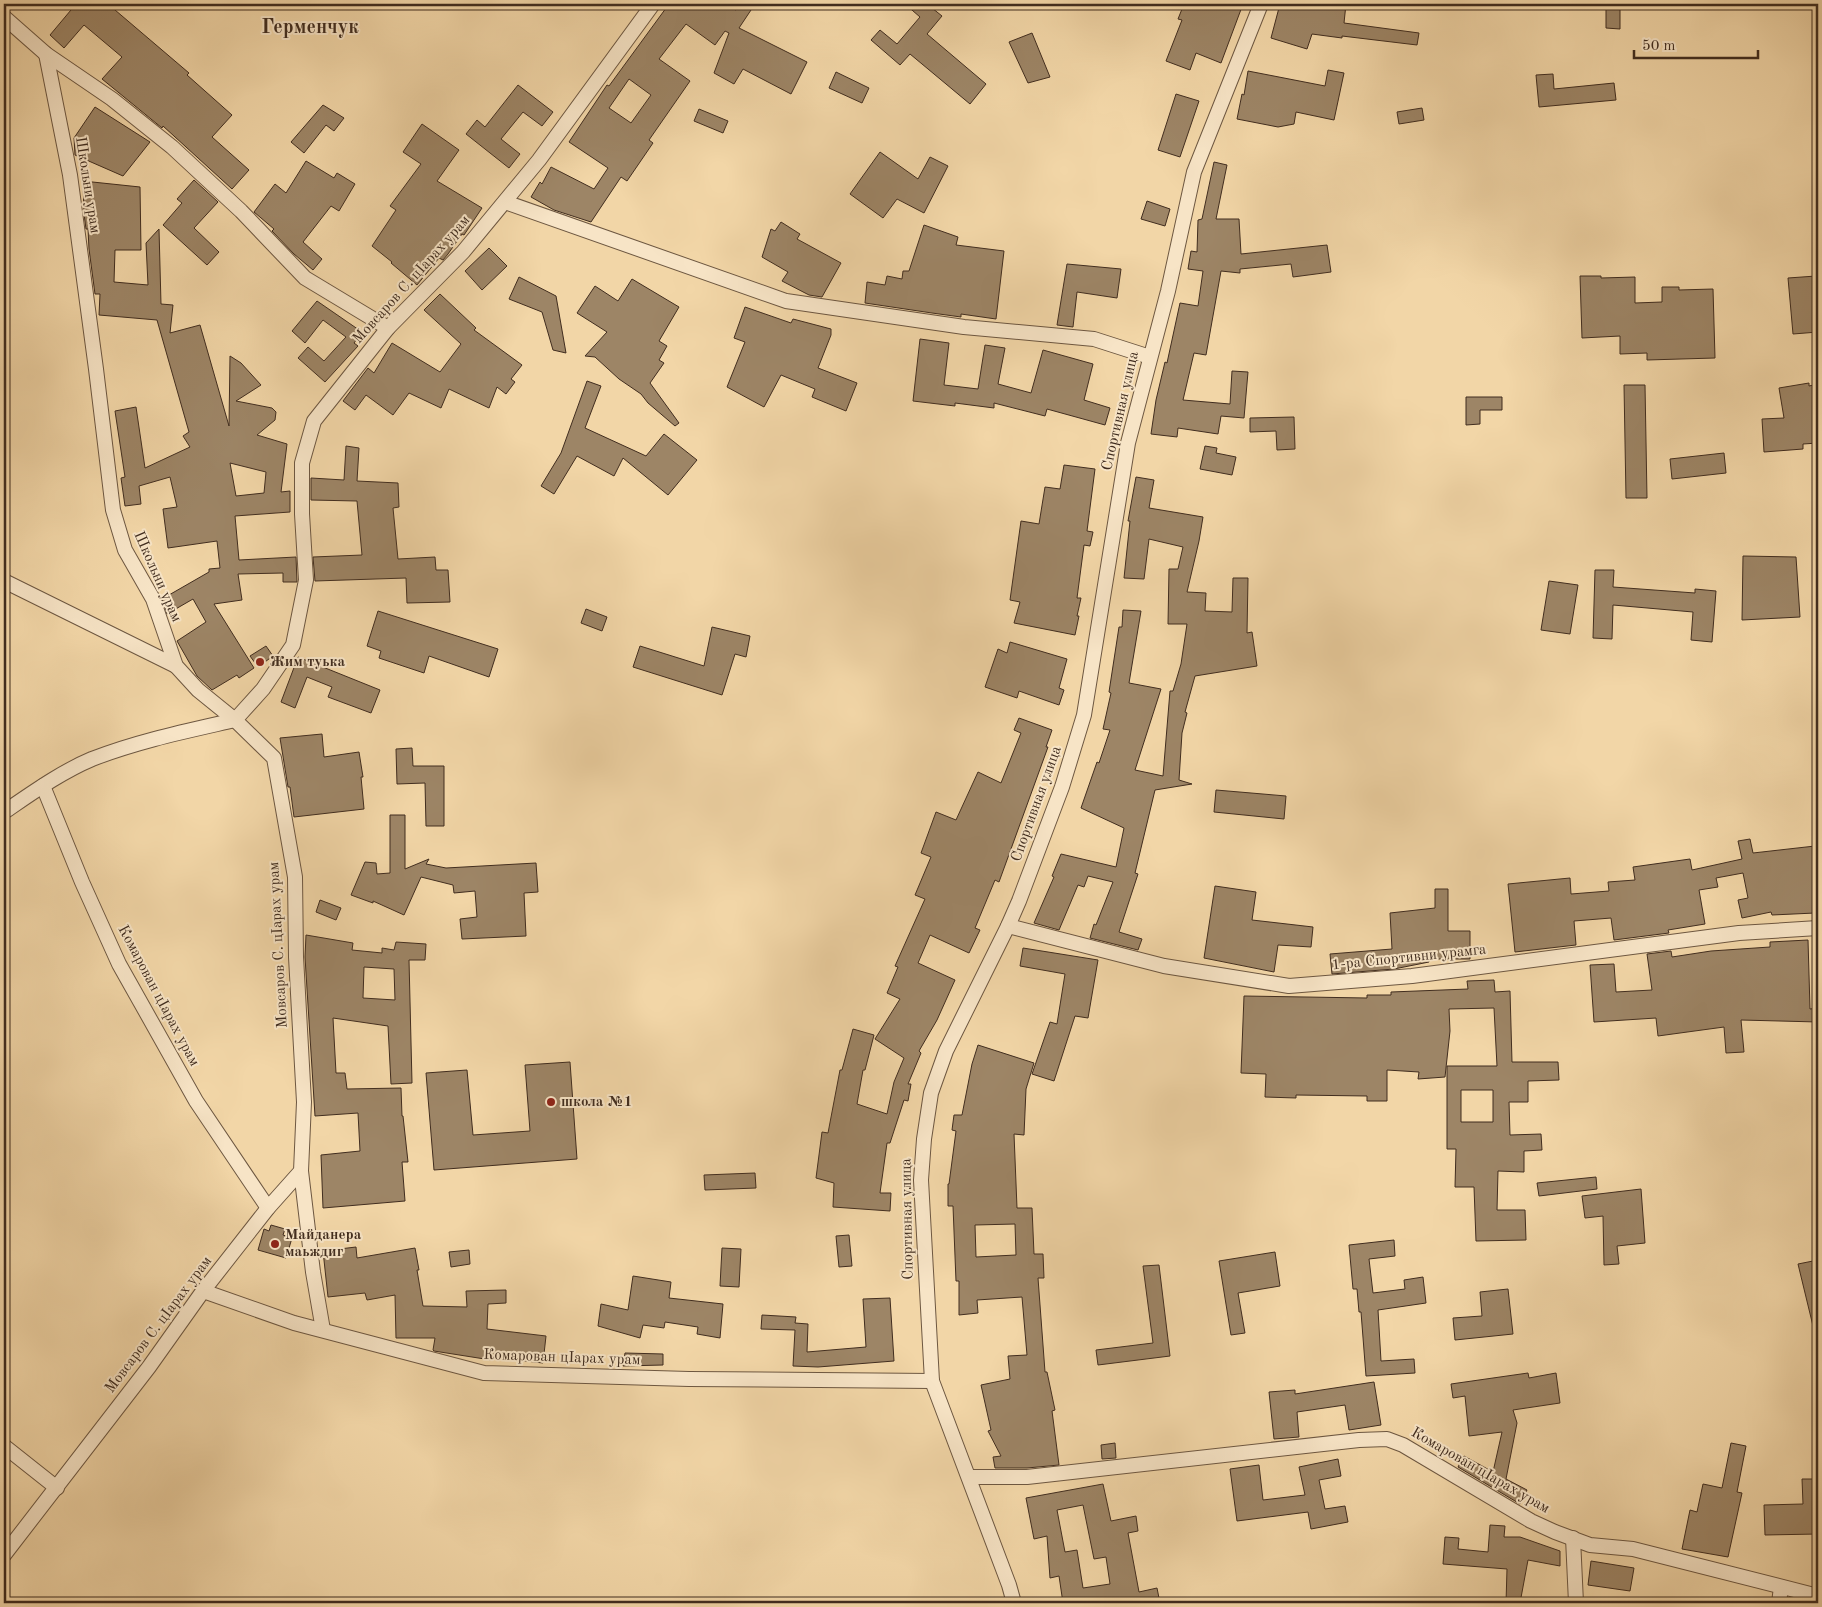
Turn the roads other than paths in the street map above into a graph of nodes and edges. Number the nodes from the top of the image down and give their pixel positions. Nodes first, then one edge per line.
1 (653, 4) edge
2 (1261, 4) edge
3 (4, 17) edge
4 (46, 54) junction
5 (505, 202) junction
6 (388, 328) junction
7 (1150, 357) junction
8 (4, 581) edge
9 (176, 666) junction
10 (235, 720) junction
11 (43, 786) junction
12 (4, 812) edge
13 (1008, 926) junction
14 (1818, 928) edge
15 (301, 1171) junction
16 (268, 1208) junction
17 (203, 1291) junction
18 (323, 1330) junction
19 (932, 1381) junction
20 (4, 1446) edge
21 (969, 1477) junction
22 (57, 1488) junction
23 (1573, 1538) junction
24 (4, 1555) edge
25 (1781, 1587) junction
26 (1818, 1596) edge
27 (1014, 1603) edge
28 (1576, 1603) edge
29 (1779, 1603) edge

1 - 5 street, Мовсаров С. цIарах урам
2 - 7 street, Спортивная улица
3 - 4 street
4 - 6 street
4 - 9 street, Школьни урам
5 - 6 street, Мовсаров С. цIарах урам
5 - 7 street
6 - 10 street, Мовсаров С. цIарах урам
7 - 13 street, Спортивная улица
8 - 9 street
9 - 10 street, Школьни урам
10 - 11 street
10 - 15 street, Мовсаров С. цIарах урам
11 - 12 street
11 - 16 street, Комарован цIарах урам
13 - 14 street, 1-ра Спортивни урамга
13 - 19 street, Спортивная улица
15 - 16 street, Мовсаров С. цIарах урам
15 - 18 street
16 - 17 street, Мовсаров С. цIарах урам
17 - 18 street, Комарован цIарах урам
17 - 22 street, Мовсаров С. цIарах урам
18 - 19 street, Комарован цIарах урам
19 - 21 street, Спортивная улица
20 - 22 street
21 - 23 street, Комарован цIарах урам
21 - 27 street, Спортивная улица
22 - 24 street, Мовсаров С. цIарах урам
23 - 25 street, Комарован цIарах урам
23 - 28 street
25 - 26 street, Комарован цIарах урам
25 - 29 street

